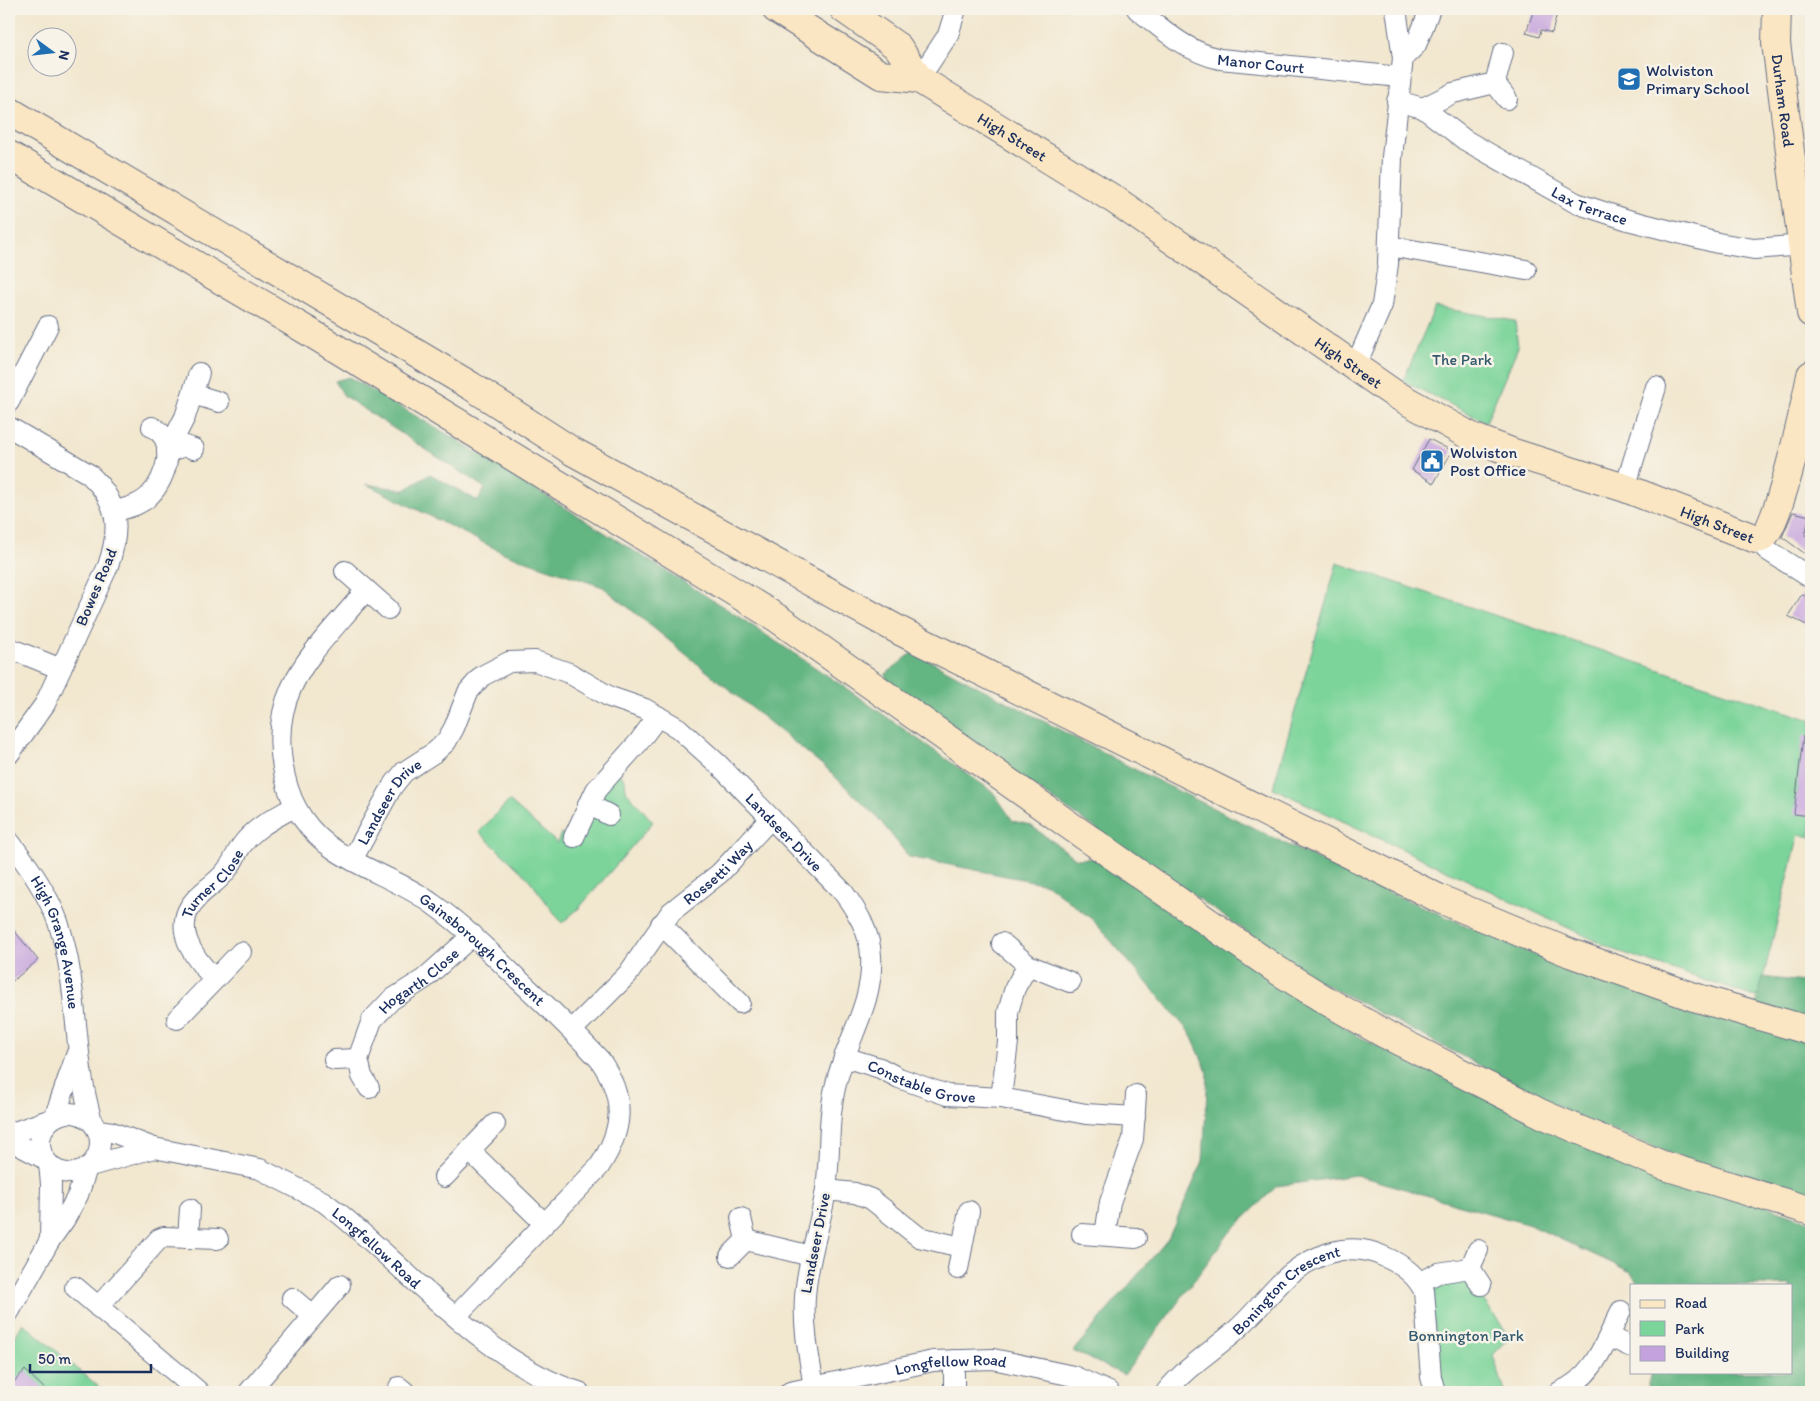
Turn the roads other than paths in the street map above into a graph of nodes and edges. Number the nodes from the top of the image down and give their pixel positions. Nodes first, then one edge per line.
1 (776, 9) edge
2 (844, 9) edge
3 (956, 9) edge
4 (1137, 9) edge
5 (1396, 9) edge
6 (1430, 9) edge
7 (1777, 9) edge
8 (1503, 54) dead end
9 (1401, 68) junction
10 (919, 79) junction
11 (1397, 102) junction
12 (1423, 108) junction
13 (9, 111) edge
14 (9, 155) edge
15 (1804, 245) junction
16 (1389, 246) junction
17 (1526, 270) dead end
18 (1811, 313) edge
19 (48, 326) dead end
20 (1355, 367) junction
21 (199, 373) dead end
22 (1811, 375) edge
23 (1656, 387) dead end
24 (194, 394) junction
25 (9, 402) edge
26 (219, 402) dead end
27 (9, 426) edge
28 (152, 427) dead end
29 (194, 449) dead end
30 (167, 452) junction
31 (1625, 488) junction
32 (115, 512) junction
33 (1756, 540) junction
34 (345, 571) dead end
35 (1811, 578) edge
36 (366, 590) junction
37 (388, 609) dead end
38 (9, 648) edge
39 (61, 669) junction
40 (658, 716) junction
41 (9, 754) edge
42 (588, 804) junction
43 (294, 807) junction
44 (610, 815) dead end
45 (771, 818) junction
46 (574, 837) dead end
47 (9, 841) edge
48 (352, 860) junction
49 (661, 924) junction
50 (473, 935) junction
51 (1002, 944) dead end
52 (241, 952) dead end
53 (1028, 964) junction
54 (215, 979) junction
55 (1070, 982) dead end
56 (740, 1003) dead end
57 (178, 1019) dead end
58 (572, 1030) junction
59 (1811, 1031) edge
60 (77, 1053) junction
61 (358, 1058) junction
62 (844, 1058) junction
63 (334, 1060) dead end
64 (369, 1088) dead end
65 (1136, 1095) dead end
66 (1001, 1098) junction
67 (1135, 1117) junction
68 (52, 1118) junction
69 (496, 1124) dead end
70 (95, 1125) junction
71 (9, 1134) edge
72 (9, 1140) edge
73 (154, 1148) junction
74 (470, 1151) junction
75 (47, 1162) junction
76 (89, 1167) junction
77 (444, 1178) dead end
78 (826, 1190) junction
79 (190, 1209) dead end
80 (969, 1211) dead end
81 (1811, 1211) edge
82 (740, 1218) dead end
83 (544, 1223) junction
84 (1082, 1234) dead end
85 (1105, 1235) junction
86 (188, 1238) junction
87 (1136, 1238) dead end
88 (218, 1239) dead end
89 (50, 1240) junction
90 (746, 1240) junction
91 (962, 1247) junction
92 (730, 1256) dead end
93 (811, 1256) junction
94 (958, 1269) dead end
95 (1420, 1282) junction
96 (340, 1285) dead end
97 (1481, 1286) dead end
98 (75, 1287) dead end
99 (292, 1298) dead end
100 (98, 1307) junction
101 (1621, 1311) dead end
102 (9, 1312) edge
103 (313, 1316) junction
104 (456, 1316) junction
105 (1608, 1336) junction
106 (1630, 1347) edge
107 (954, 1360) junction
108 (814, 1387) junction
109 (574, 1391) edge
110 (199, 1392) edge
111 (248, 1392) edge
112 (790, 1392) edge
113 (954, 1392) edge
114 (1109, 1392) edge
115 (1166, 1392) edge
116 (1435, 1392) edge
117 (1559, 1392) edge

1 - 10 street
2 - 10 street
3 - 10 street
4 - 9 street, Manor Court
5 - 9 street
6 - 9 street
7 - 15 street, Durham Road
8 - 12 street
9 - 11 street
10 - 20 street, High Street
11 - 12 street, Lax Terrace
11 - 16 street
12 - 15 street, Lax Terrace
13 - 59 street
14 - 81 street
15 - 18 street, Durham Road
16 - 17 street
16 - 20 street
19 - 25 street
20 - 31 street, High Street
21 - 24 street
22 - 33 street
23 - 31 street
24 - 26 street
24 - 30 street
27 - 32 street, Bowes Road
28 - 30 street
29 - 30 street
30 - 32 street
31 - 33 street, High Street
32 - 39 street, Bowes Road
33 - 35 street, High Street
34 - 36 street
36 - 37 street
36 - 43 street, Gainsborough Crescent
38 - 39 street
39 - 41 street, Bowes Road
40 - 42 street
40 - 45 street, Landseer Drive
40 - 48 street, Landseer Drive
42 - 44 street
42 - 46 street
43 - 48 street, Gainsborough Crescent
43 - 54 street, Turner Close
45 - 49 street, Rossetti Way
45 - 62 street, Landseer Drive
47 - 60 street, High Grange Avenue
48 - 50 street, Gainsborough Crescent
49 - 56 street
49 - 58 street, Rossetti Way
50 - 58 street, Gainsborough Crescent
50 - 61 street, Hogarth Close
51 - 53 street
52 - 54 street
53 - 55 street
53 - 66 street, Constable Grove
54 - 57 street
58 - 83 street, Gainsborough Crescent
60 - 68 street, High Grange Avenue
60 - 70 street, High Grange Avenue
61 - 63 street
61 - 64 street
62 - 66 street, Constable Grove
62 - 78 street, Landseer Drive
65 - 67 street
66 - 67 street, Constable Grove
67 - 85 street
68 - 70 street
68 - 71 street
68 - 75 street, High Grange Avenue
69 - 74 street
70 - 73 street
70 - 76 street, High Grange Avenue
72 - 75 street
73 - 76 street
73 - 104 street, Longfellow Road
74 - 77 street
74 - 83 street
75 - 76 street
75 - 89 street, High Grange Avenue
76 - 89 street, High Grange Avenue
78 - 91 street
78 - 93 street, Landseer Drive
79 - 86 street
80 - 91 street
82 - 90 street
83 - 104 street, Gainsborough Crescent
84 - 85 street
85 - 87 street
86 - 88 street
86 - 100 street
89 - 102 street, High Grange Avenue
90 - 92 street
90 - 93 street
91 - 94 street
93 - 108 street, Landseer Drive
95 - 97 street
95 - 115 street, Bonington Crescent
95 - 116 street
96 - 103 street
98 - 100 street
99 - 103 street
100 - 110 street
101 - 105 street
103 - 111 street
104 - 109 street, Longfellow Road
105 - 106 street
105 - 117 street
107 - 108 street, Longfellow Road
107 - 113 street
107 - 114 street, Longfellow Road
108 - 112 street, Longfellow Road

